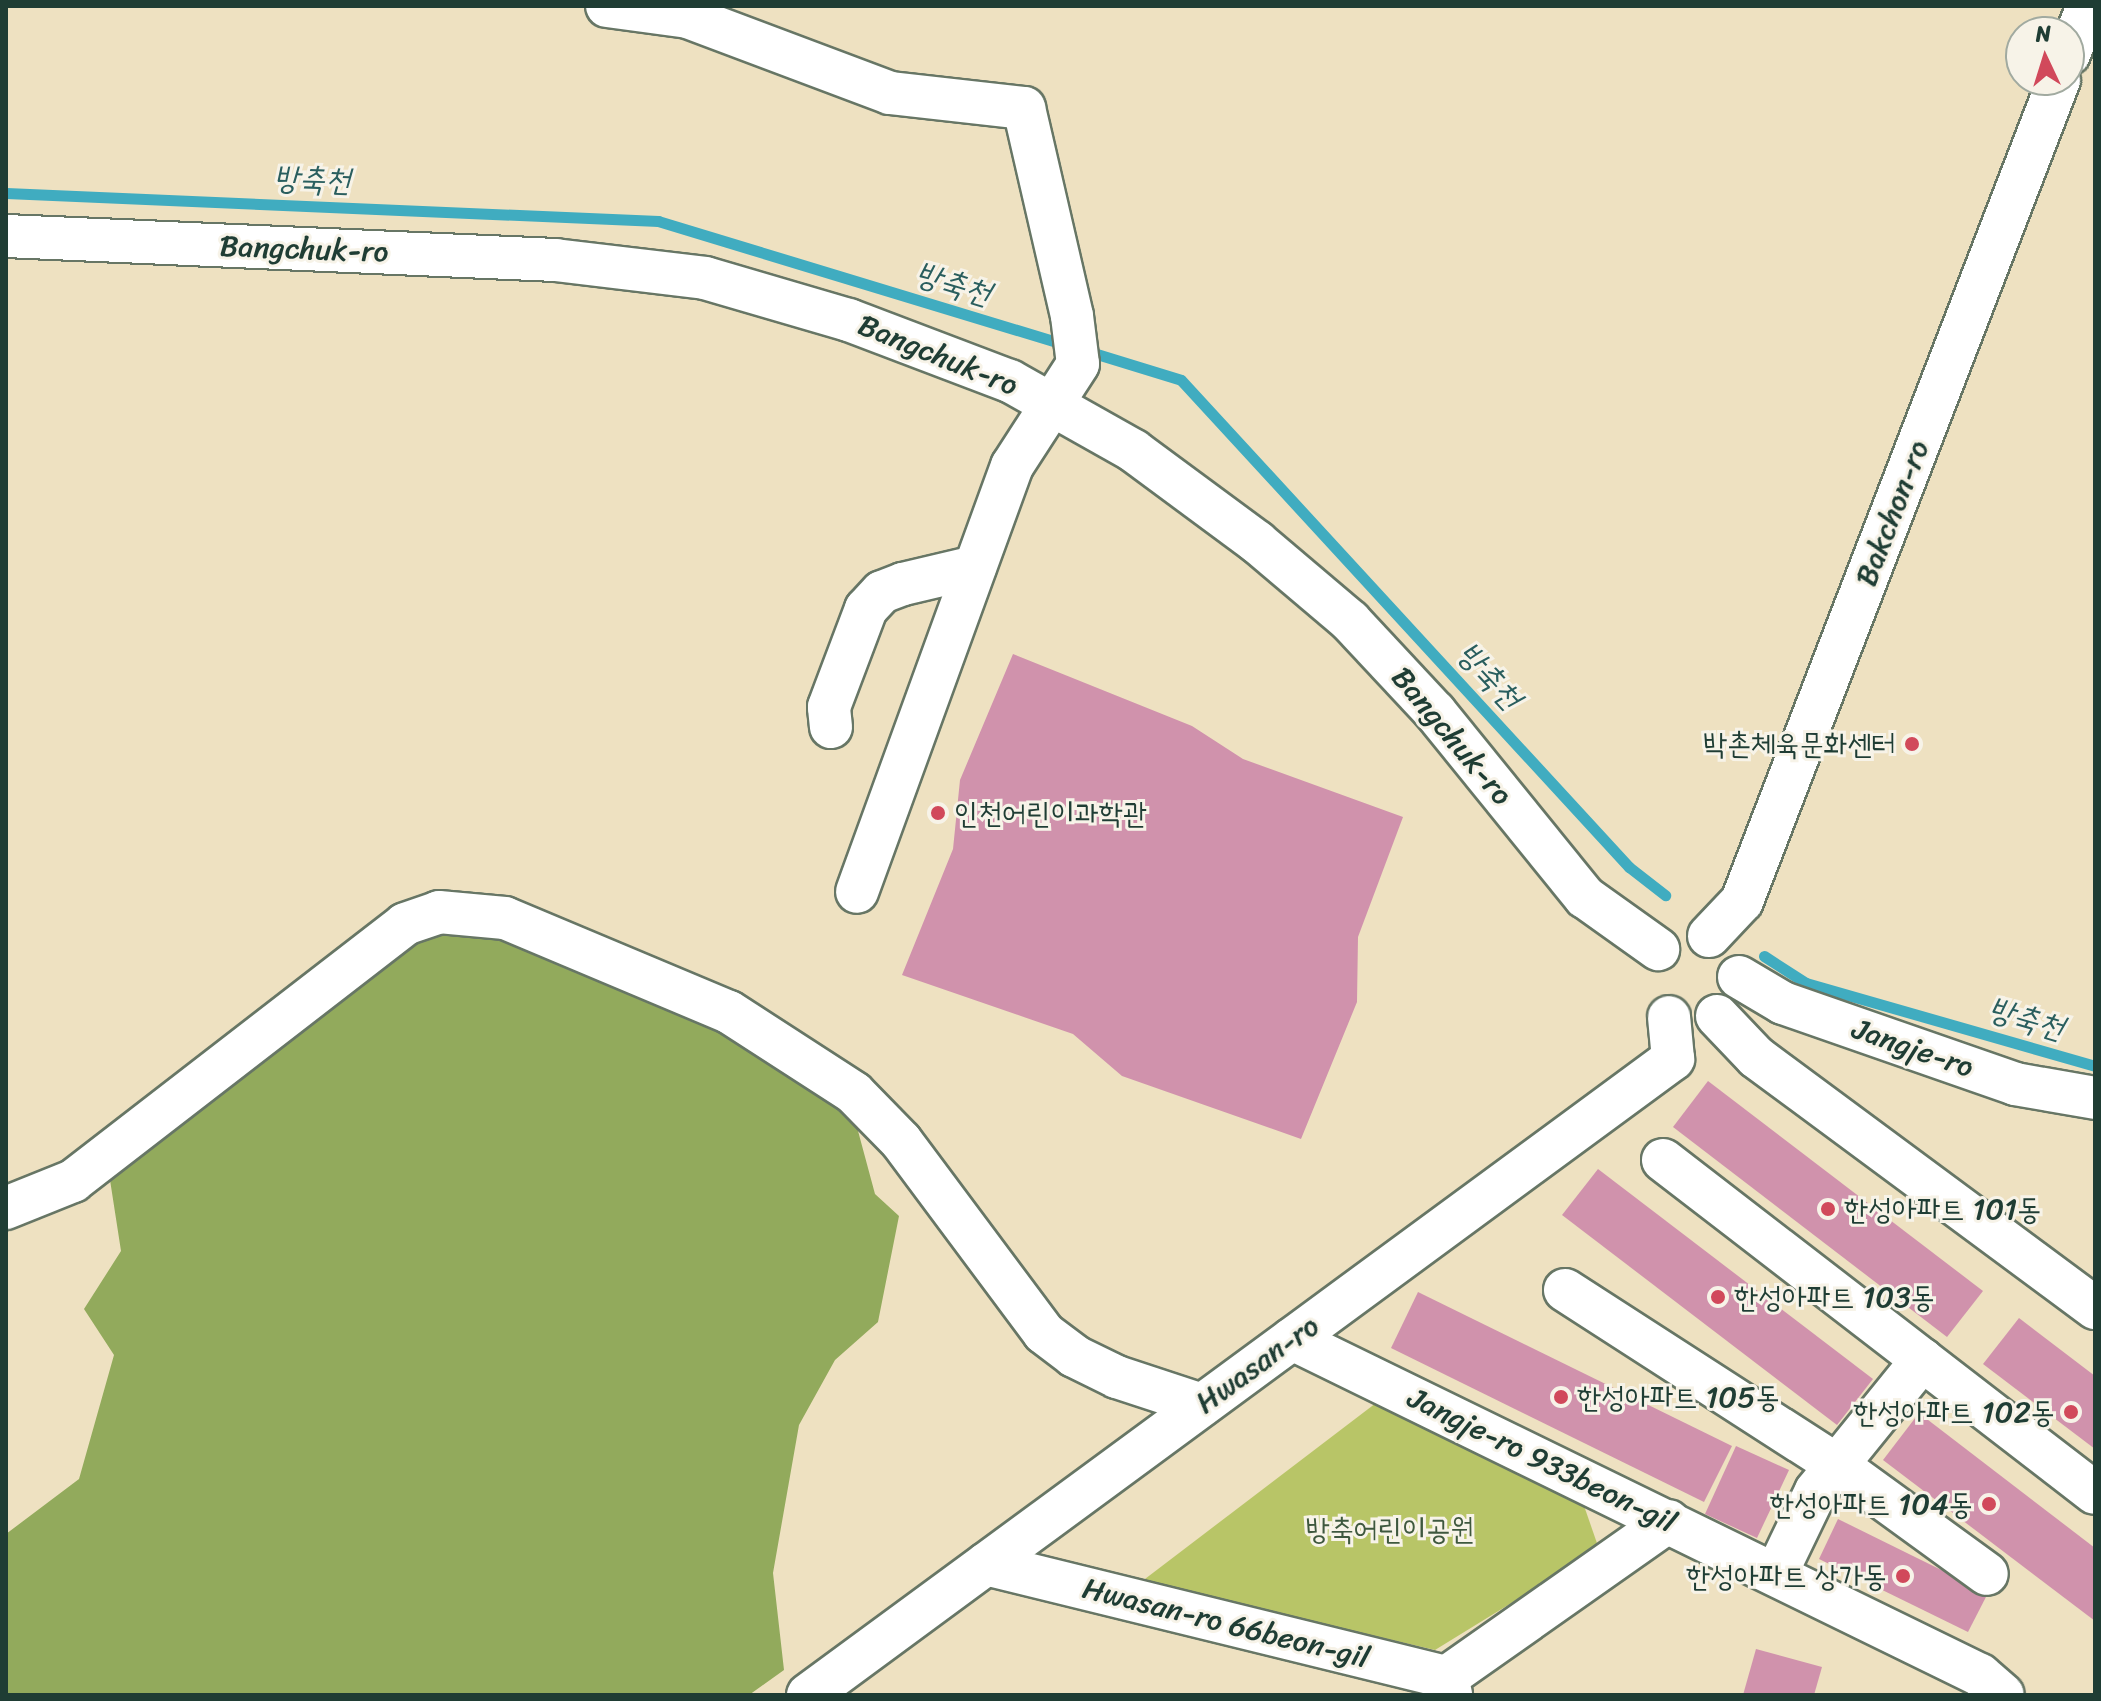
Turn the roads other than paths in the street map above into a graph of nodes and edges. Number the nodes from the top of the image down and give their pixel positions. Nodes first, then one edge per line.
1 (607, 6) edge
2 (2053, 96) edge
3 (6, 236) edge
4 (1051, 404) junction
5 (975, 567) junction
6 (831, 727) dead end
7 (857, 892) dead end
8 (1709, 936) junction
9 (1658, 949) junction
10 (1739, 977) junction
11 (1717, 1016) junction
12 (1669, 1017) junction
13 (2095, 1098) edge
14 (1663, 1160) dead end
15 (6, 1208) edge
16 (1565, 1290) dead end
17 (2095, 1308) edge
18 (1292, 1339) junction
19 (1922, 1360) junction
20 (1202, 1405) junction
21 (1837, 1465) junction
22 (2095, 1493) edge
23 (1669, 1521) junction
24 (986, 1564) junction
25 (1776, 1574) junction
26 (1987, 1574) dead end
27 (1449, 1686) edge
28 (808, 1695) edge
29 (2003, 1695) edge

1 - 4 street
2 - 8 street, Bakchon-ro
3 - 4 street, Bangchuk-ro
4 - 5 street
4 - 9 street, Bangchuk-ro
5 - 6 street
5 - 7 street
8 - 9 street
8 - 10 street
9 - 12 street
10 - 11 street
10 - 13 street, Jangje-ro
11 - 12 street
11 - 17 street
12 - 18 street, Hwasan-ro
14 - 19 street
15 - 20 street
16 - 21 street
18 - 20 street, Hwasan-ro
18 - 23 street, Jangje-ro 933beon-gil
19 - 21 street
19 - 22 street
20 - 24 street, Hwasan-ro
21 - 25 street
21 - 26 street
23 - 25 street, Jangje-ro 933beon-gil
23 - 27 street
24 - 27 street, Hwasan-ro 66beon-gil
24 - 28 street, Hwasan-ro
25 - 29 street, Jangje-ro 933beon-gil

